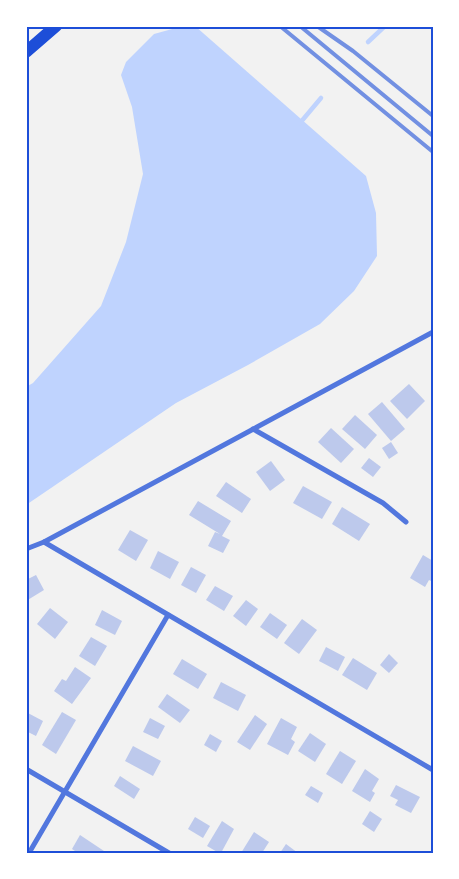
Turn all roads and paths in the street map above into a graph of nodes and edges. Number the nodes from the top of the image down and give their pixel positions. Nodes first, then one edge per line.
1 (56, 26) edge
2 (26, 52) edge
3 (433, 332) edge
4 (253, 429) junction
5 (406, 522) dead end
6 (44, 542) junction
7 (26, 549) edge
8 (168, 615) junction
9 (26, 769) edge
10 (433, 770) edge
11 (64, 792) junction
12 (29, 853) edge
13 (169, 853) edge

1 - 2 highway
3 - 4 street
4 - 5 street
4 - 6 street
6 - 7 street
6 - 8 street
8 - 10 street
8 - 11 street
9 - 11 street
11 - 12 street
11 - 13 street

